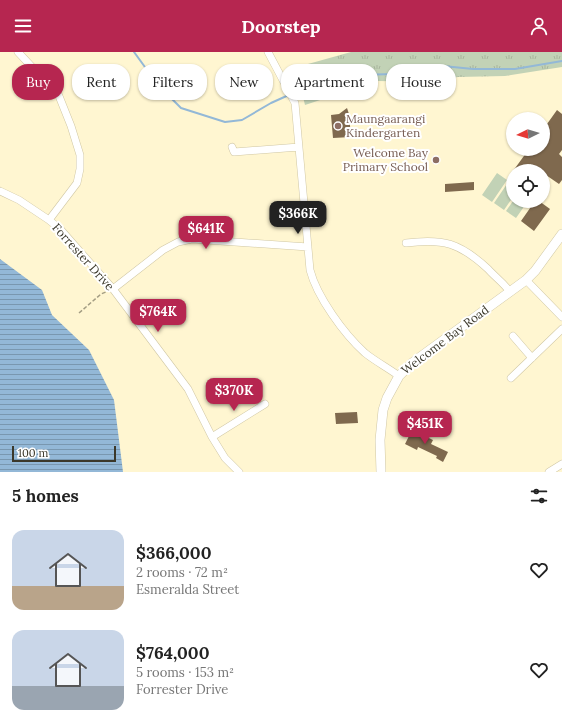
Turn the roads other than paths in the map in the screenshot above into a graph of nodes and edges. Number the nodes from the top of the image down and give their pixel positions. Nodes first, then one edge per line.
1 (18, 52) edge
2 (268, 52) edge
3 (232, 147) dead end
4 (300, 147) junction
5 (0, 191) edge
6 (49, 220) junction
7 (562, 234) edge
8 (406, 242) dead end
9 (308, 248) junction
10 (526, 280) junction
11 (113, 289) junction
12 (510, 292) junction
13 (562, 316) edge
14 (562, 329) edge
15 (513, 336) dead end
16 (532, 358) junction
17 (399, 376) junction
18 (512, 378) dead end
19 (265, 404) dead end
20 (212, 437) junction
21 (562, 464) edge
22 (239, 472) edge
23 (381, 472) edge
24 (549, 472) edge

1 - 6 street, Forrester Drive
2 - 4 street
3 - 4 street
4 - 9 street
5 - 6 street, Forrester Drive
6 - 11 street, Forrester Drive
7 - 10 main road, Welcome Bay Road
8 - 12 street
9 - 11 street
9 - 17 street
10 - 12 main road, Welcome Bay Road
10 - 13 street
11 - 20 street, Forrester Drive
12 - 17 main road, Welcome Bay Road
14 - 16 street
15 - 16 street
16 - 18 street
17 - 23 main road, Welcome Bay Road
19 - 20 street
20 - 22 street, Forrester Drive
21 - 24 street

